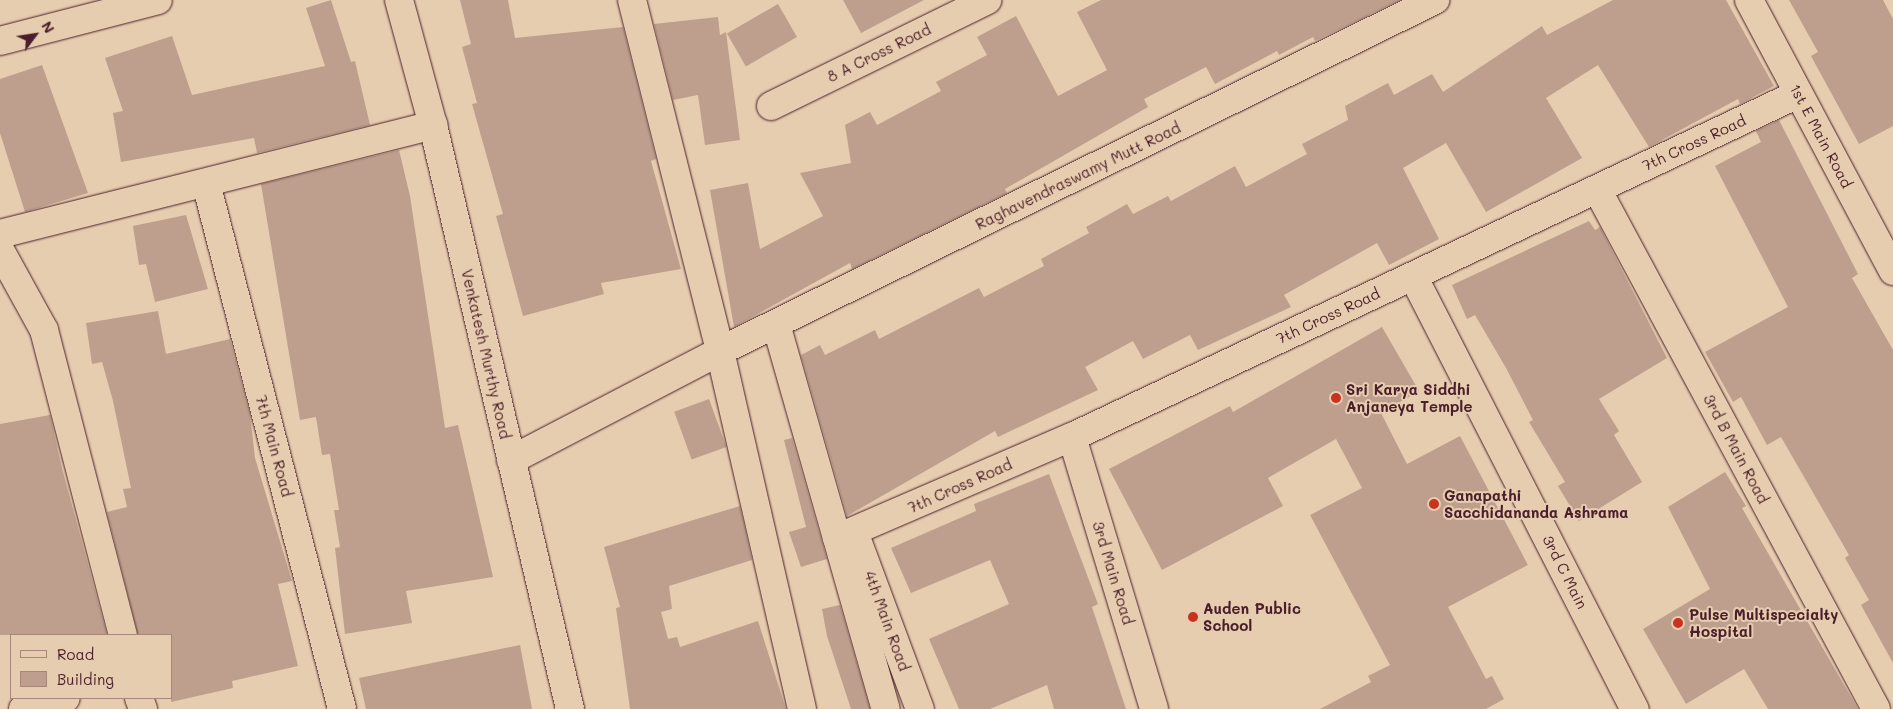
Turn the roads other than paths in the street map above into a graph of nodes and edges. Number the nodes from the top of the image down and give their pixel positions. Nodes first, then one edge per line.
1 (158, 0) edge
2 (398, 0) edge
3 (632, 0) edge
4 (987, 0) edge
5 (1435, 0) edge
6 (1749, 0) edge
7 (0, 40) edge
8 (1798, 94) junction
9 (771, 106) dead end
10 (433, 126) junction
11 (206, 183) junction
12 (1597, 189) junction
13 (0, 234) edge
14 (0, 250) edge
15 (1893, 271) edge
16 (1413, 276) junction
17 (776, 324) junction
18 (720, 351) junction
19 (1072, 437) junction
20 (511, 460) junction
21 (846, 535) junction
22 (123, 634) edge
23 (62, 699) edge
24 (22, 709) edge
25 (342, 709) edge
26 (570, 709) edge
27 (802, 709) edge
28 (886, 709) edge
29 (920, 709) edge
30 (1154, 709) edge
31 (1635, 709) edge
32 (1876, 709) edge

1 - 7 street
2 - 10 street, Venkatesh Murthy Road
3 - 18 street
4 - 9 street, 8 A Cross Road
5 - 17 street, Raghavendraswamy Mutt Road
6 - 8 street, 1st E Main Road
8 - 12 street, 7th Cross Road
8 - 15 street, 1st E Main Road
10 - 11 street
10 - 20 street, Venkatesh Murthy Road
11 - 13 street
11 - 25 street, 7th Main Road
12 - 16 street, 7th Cross Road
12 - 32 street, 3rd B Main Road
14 - 22 street
16 - 19 street, 7th Cross Road
16 - 31 street, 3rd C Main
17 - 18 street, Raghavendraswamy Mutt Road
17 - 21 street
18 - 20 street, Raghavendraswamy Mutt Road
18 - 27 street
19 - 21 street, 7th Cross Road
19 - 30 street, 3rd Main Road
20 - 26 street, Venkatesh Murthy Road
21 - 28 street
21 - 29 street, 4th Main Road
23 - 24 street

